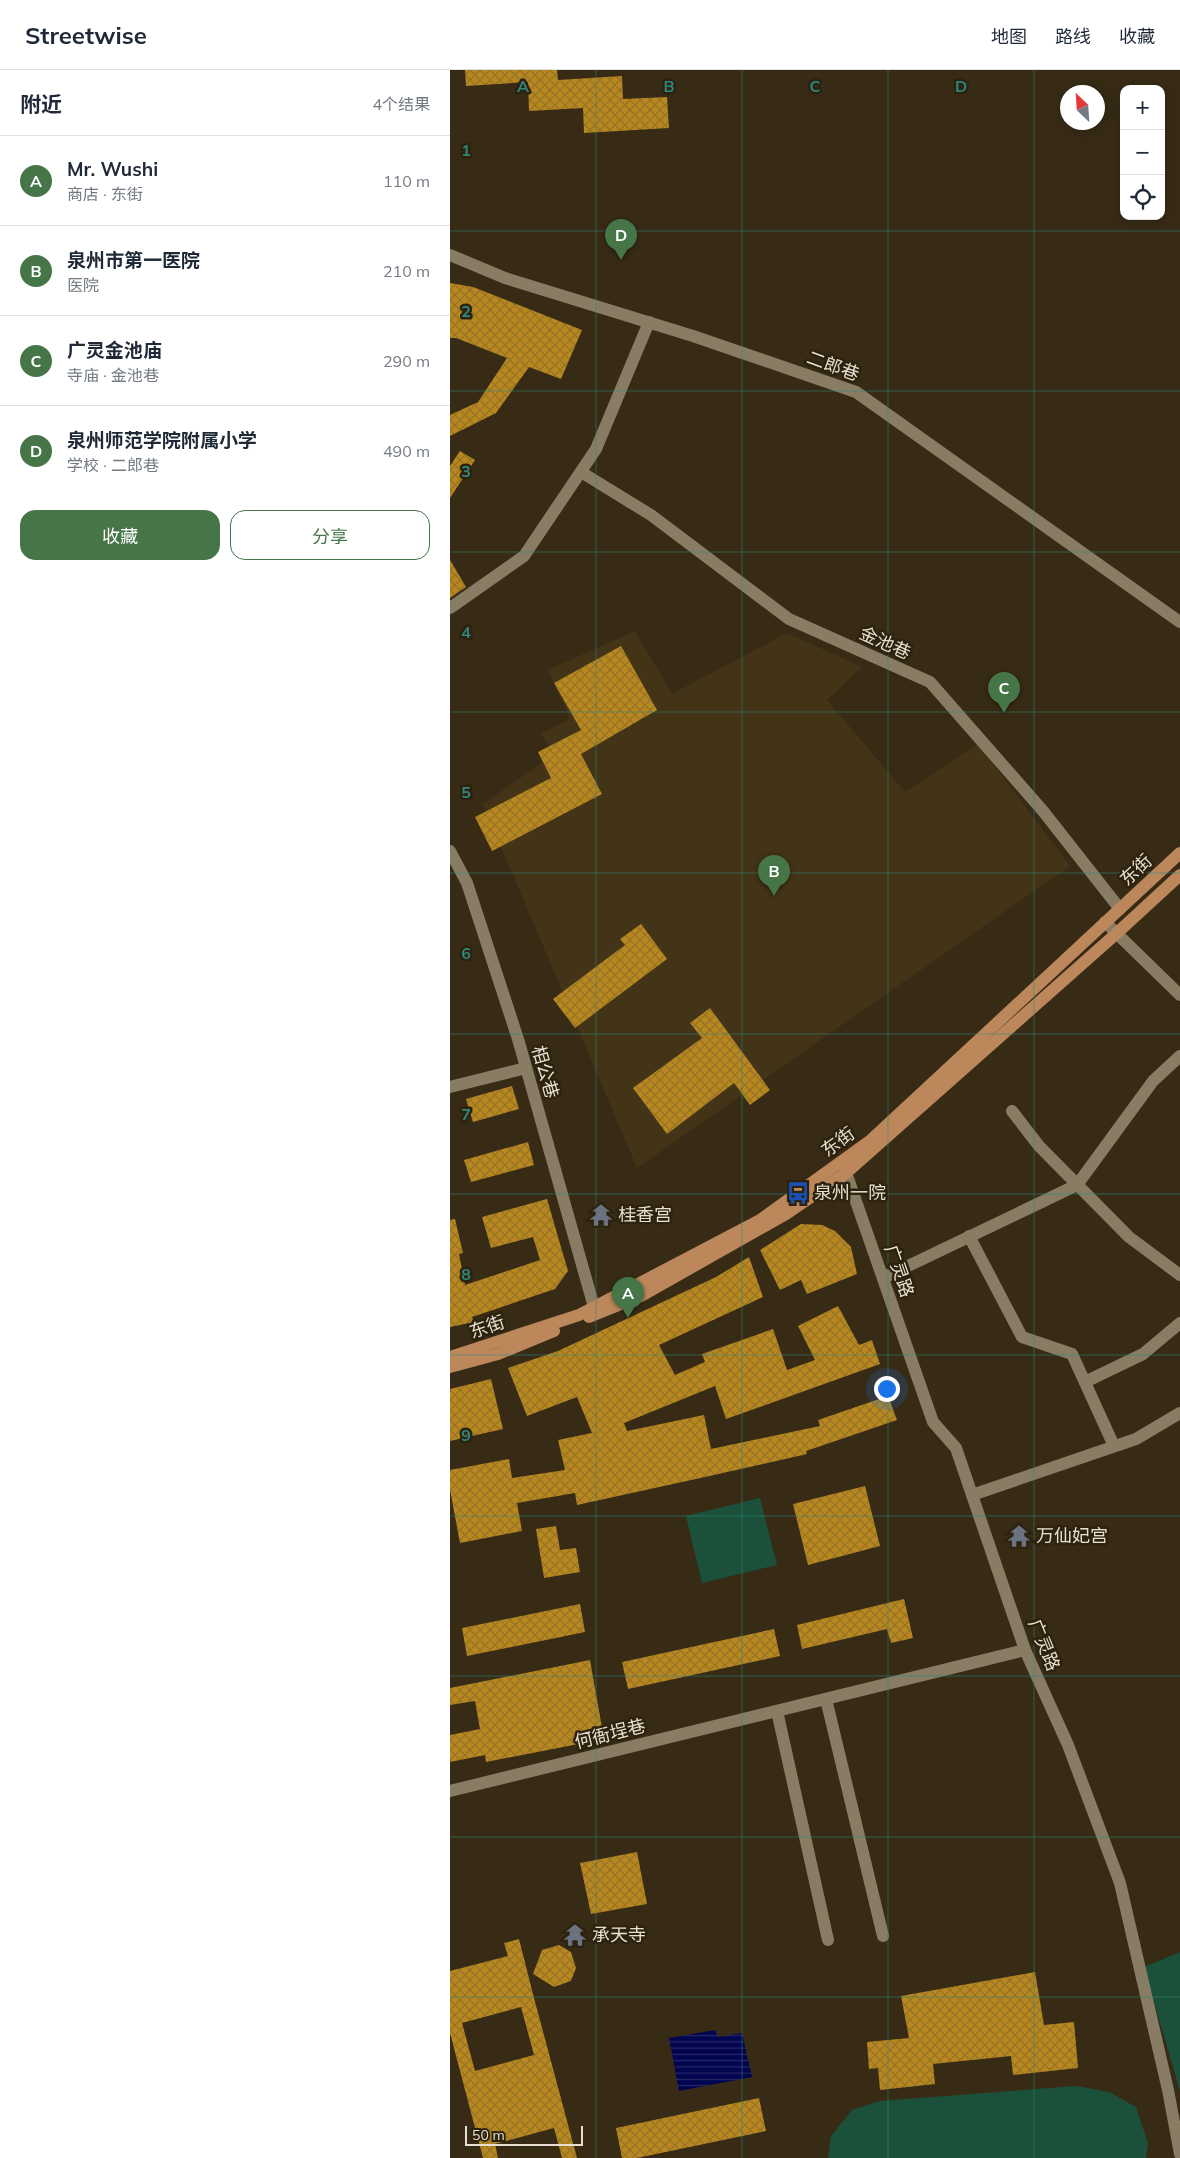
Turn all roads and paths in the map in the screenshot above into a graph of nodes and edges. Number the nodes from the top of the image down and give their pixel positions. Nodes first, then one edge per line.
1 (450, 255) edge
2 (649, 322) junction
3 (580, 472) junction
4 (450, 608) edge
5 (1180, 622) edge
6 (450, 851) edge
7 (1180, 853) edge
8 (1180, 874) edge
9 (1120, 909) junction
10 (1105, 922) junction
11 (1117, 933) junction
12 (1180, 995) edge
13 (1180, 1056) edge
14 (526, 1068) junction
15 (450, 1087) edge
16 (1012, 1111) dead end
17 (844, 1167) junction
18 (1077, 1185) junction
19 (969, 1236) junction
20 (1180, 1274) edge
21 (883, 1278) junction
22 (594, 1307) junction
23 (1180, 1323) edge
24 (450, 1357) edge
25 (450, 1366) edge
26 (1085, 1382) junction
27 (1180, 1413) edge
28 (1114, 1446) junction
29 (972, 1495) junction
30 (1025, 1650) junction
31 (826, 1699) junction
32 (777, 1711) junction
33 (450, 1791) edge
34 (883, 1936) dead end
35 (828, 1940) dead end
36 (1180, 2154) edge

1 - 2 street, 二郎巷
2 - 3 street
2 - 5 street, 二郎巷
3 - 4 street
3 - 9 street, 金池巷
6 - 14 street, 相公巷
7 - 9 main road, 东街
8 - 11 main road, 东街
9 - 10 main road, 东街
10 - 11 street
10 - 17 main road, 东街
11 - 12 street
11 - 17 main road, 东街
13 - 18 street
14 - 15 street
14 - 22 street, 相公巷
16 - 18 street
17 - 21 street, 广灵路
17 - 22 main road, 东街
17 - 25 main road, 东街
18 - 19 street
18 - 20 street
19 - 21 street
19 - 26 street
21 - 29 street, 广灵路
22 - 24 main road, 东街
23 - 26 street
26 - 28 street
27 - 28 street
28 - 29 street
29 - 30 street, 广灵路
30 - 31 street, 何衙埕巷
30 - 36 street, 广灵路
31 - 32 street, 何衙埕巷
31 - 34 street
32 - 33 street, 何衙埕巷
32 - 35 street

